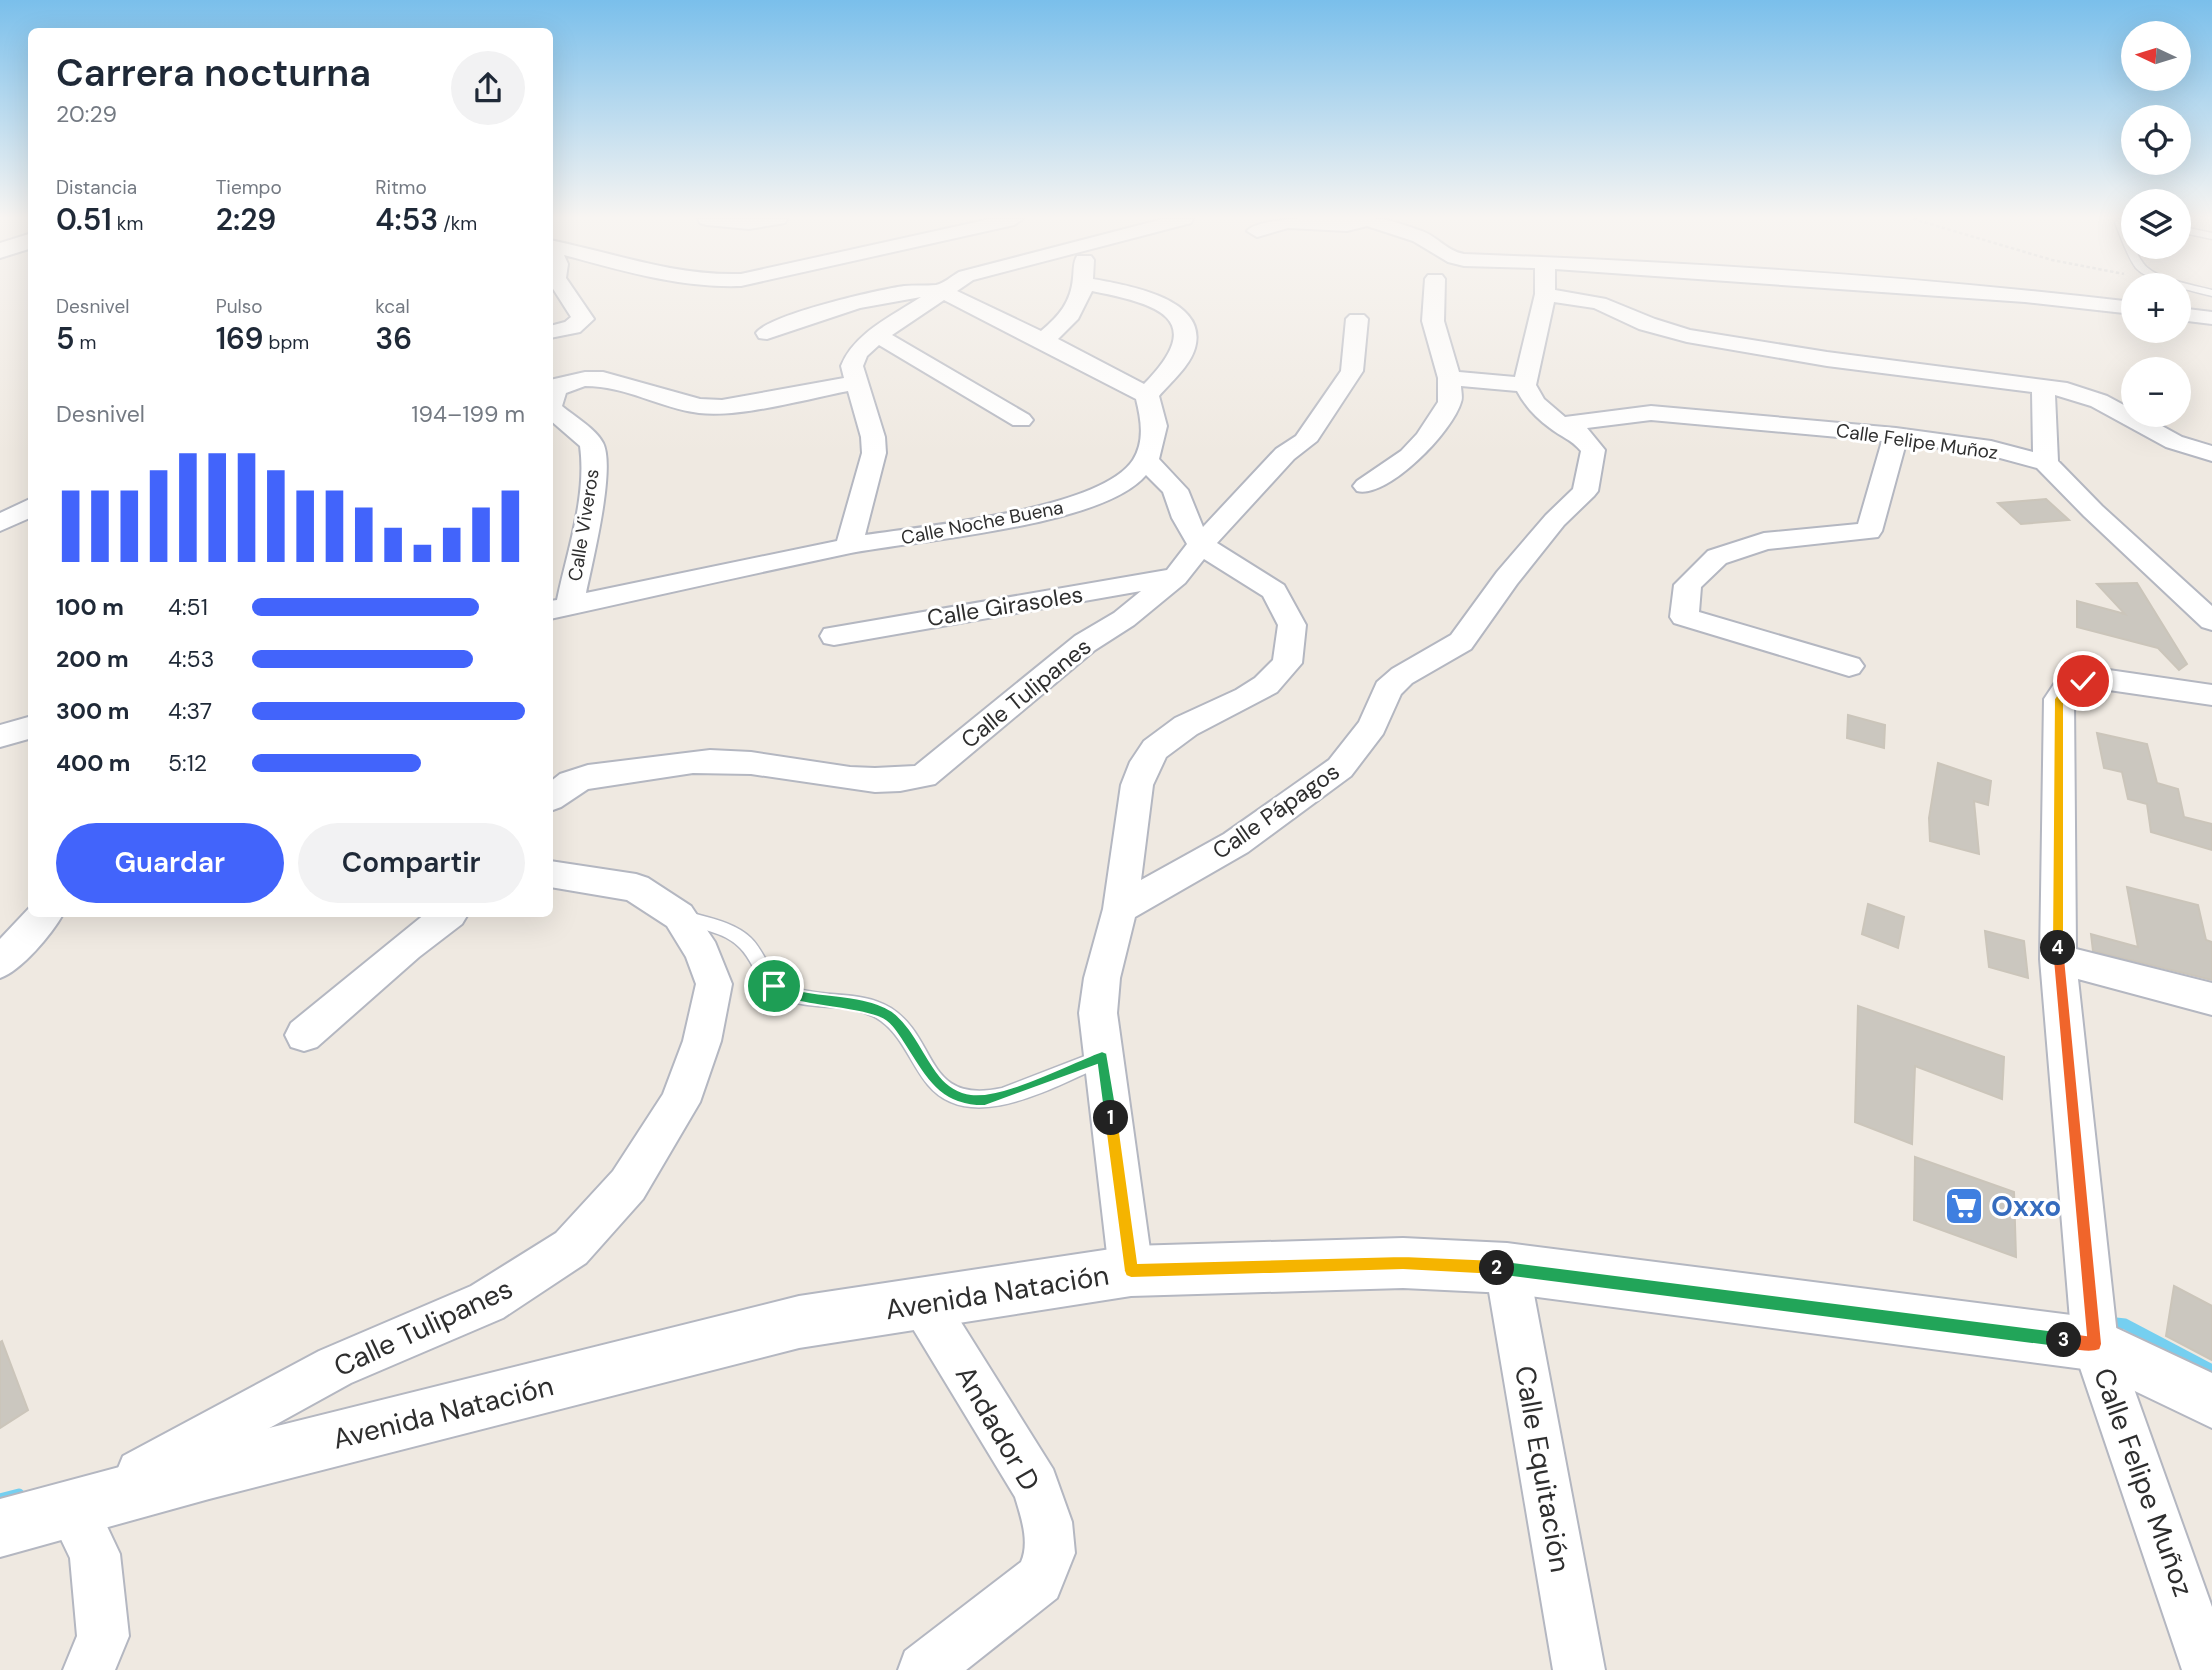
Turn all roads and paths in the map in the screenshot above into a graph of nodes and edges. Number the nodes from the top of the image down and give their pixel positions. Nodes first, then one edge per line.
1 (568, 297) edge
2 (888, 297) edge
3 (933, 297) edge
4 (950, 297) edge
5 (1079, 297) edge
6 (1164, 297) edge
7 (1434, 297) edge
8 (1544, 297) edge
9 (1563, 297) edge
10 (2033, 297) edge
11 (2121, 308) edge
12 (2191, 315) edge
13 (2212, 318) edge
14 (1357, 319) dead end
15 (553, 330) edge
16 (767, 333) dead end
17 (877, 335) junction
18 (1044, 341) junction
19 (1449, 378) junction
20 (856, 383) junction
21 (1525, 385) junction
22 (557, 386) edge
23 (2043, 386) junction
24 (1147, 395) junction
25 (553, 411) edge
26 (1021, 420) dead end
27 (1559, 425) junction
28 (1896, 435) junction
29 (2212, 454) edge
30 (1146, 460) junction
31 (2046, 463) junction
32 (1366, 486) dead end
33 (28, 508) edge
34 (0, 523) edge
35 (1201, 545) junction
36 (849, 546) junction
37 (1175, 577) junction
38 (560, 608) edge
39 (2212, 621) edge
40 (834, 636) dead end
41 (1849, 666) dead end
42 (2212, 695) edge
43 (553, 797) edge
44 (553, 874) edge
45 (1120, 909) junction
46 (679, 916) junction
47 (42, 917) edge
48 (446, 917) edge
49 (2058, 959) junction
50 (0, 963) edge
51 (2212, 999) edge
52 (304, 1035) dead end
53 (1102, 1057) junction
54 (1507, 1268) junction
55 (1131, 1271) junction
56 (923, 1303) junction
57 (2095, 1344) junction
58 (2212, 1401) edge
59 (72, 1510) junction
60 (4, 1529) edge
61 (89, 1670) edge
62 (924, 1670) edge
63 (1579, 1670) edge
64 (2208, 1670) edge

1 - 15 street
2 - 16 street
3 - 17 street
4 - 18 street
5 - 18 street
6 - 24 street
7 - 19 street
8 - 21 street
9 - 23 street
10 - 11 street
12 - 13 street
14 - 35 street, Calle Tulipanes
17 - 20 street
17 - 26 street
18 - 24 street
19 - 21 street
19 - 32 street
20 - 22 street
20 - 36 street
21 - 27 street, Calle Pápagos
23 - 29 street
23 - 31 street
24 - 30 street
25 - 38 street, Calle Viveros
27 - 28 street, Calle Felipe Muñoz
27 - 45 street, Calle Pápagos
28 - 31 street, Calle Felipe Muñoz
28 - 41 street
30 - 35 street
30 - 36 street, Calle Noche Buena
31 - 39 street
33 - 34 street
35 - 37 street, Calle Tulipanes
35 - 45 street
36 - 38 street, Calle Noche Buena
37 - 40 street, Calle Girasoles
37 - 43 street, Calle Tulipanes
42 - 49 street, Calle Felipe Muñoz
44 - 46 street, Calle Tulipanes
45 - 53 street
46 - 53 lane
46 - 59 street, Calle Tulipanes
47 - 50 street
48 - 52 street
49 - 51 street
49 - 57 street, Calle Felipe Muñoz
53 - 55 street
54 - 55 street, Avenida Natación
54 - 57 street, Avenida Natación
54 - 63 street, Calle Equitación
55 - 56 street, Avenida Natación
56 - 59 street, Avenida Natación
56 - 62 street, Andador D
57 - 58 street, Avenida Natación
57 - 64 street, Calle Felipe Muñoz
59 - 60 street, Avenida Natación
59 - 61 street

